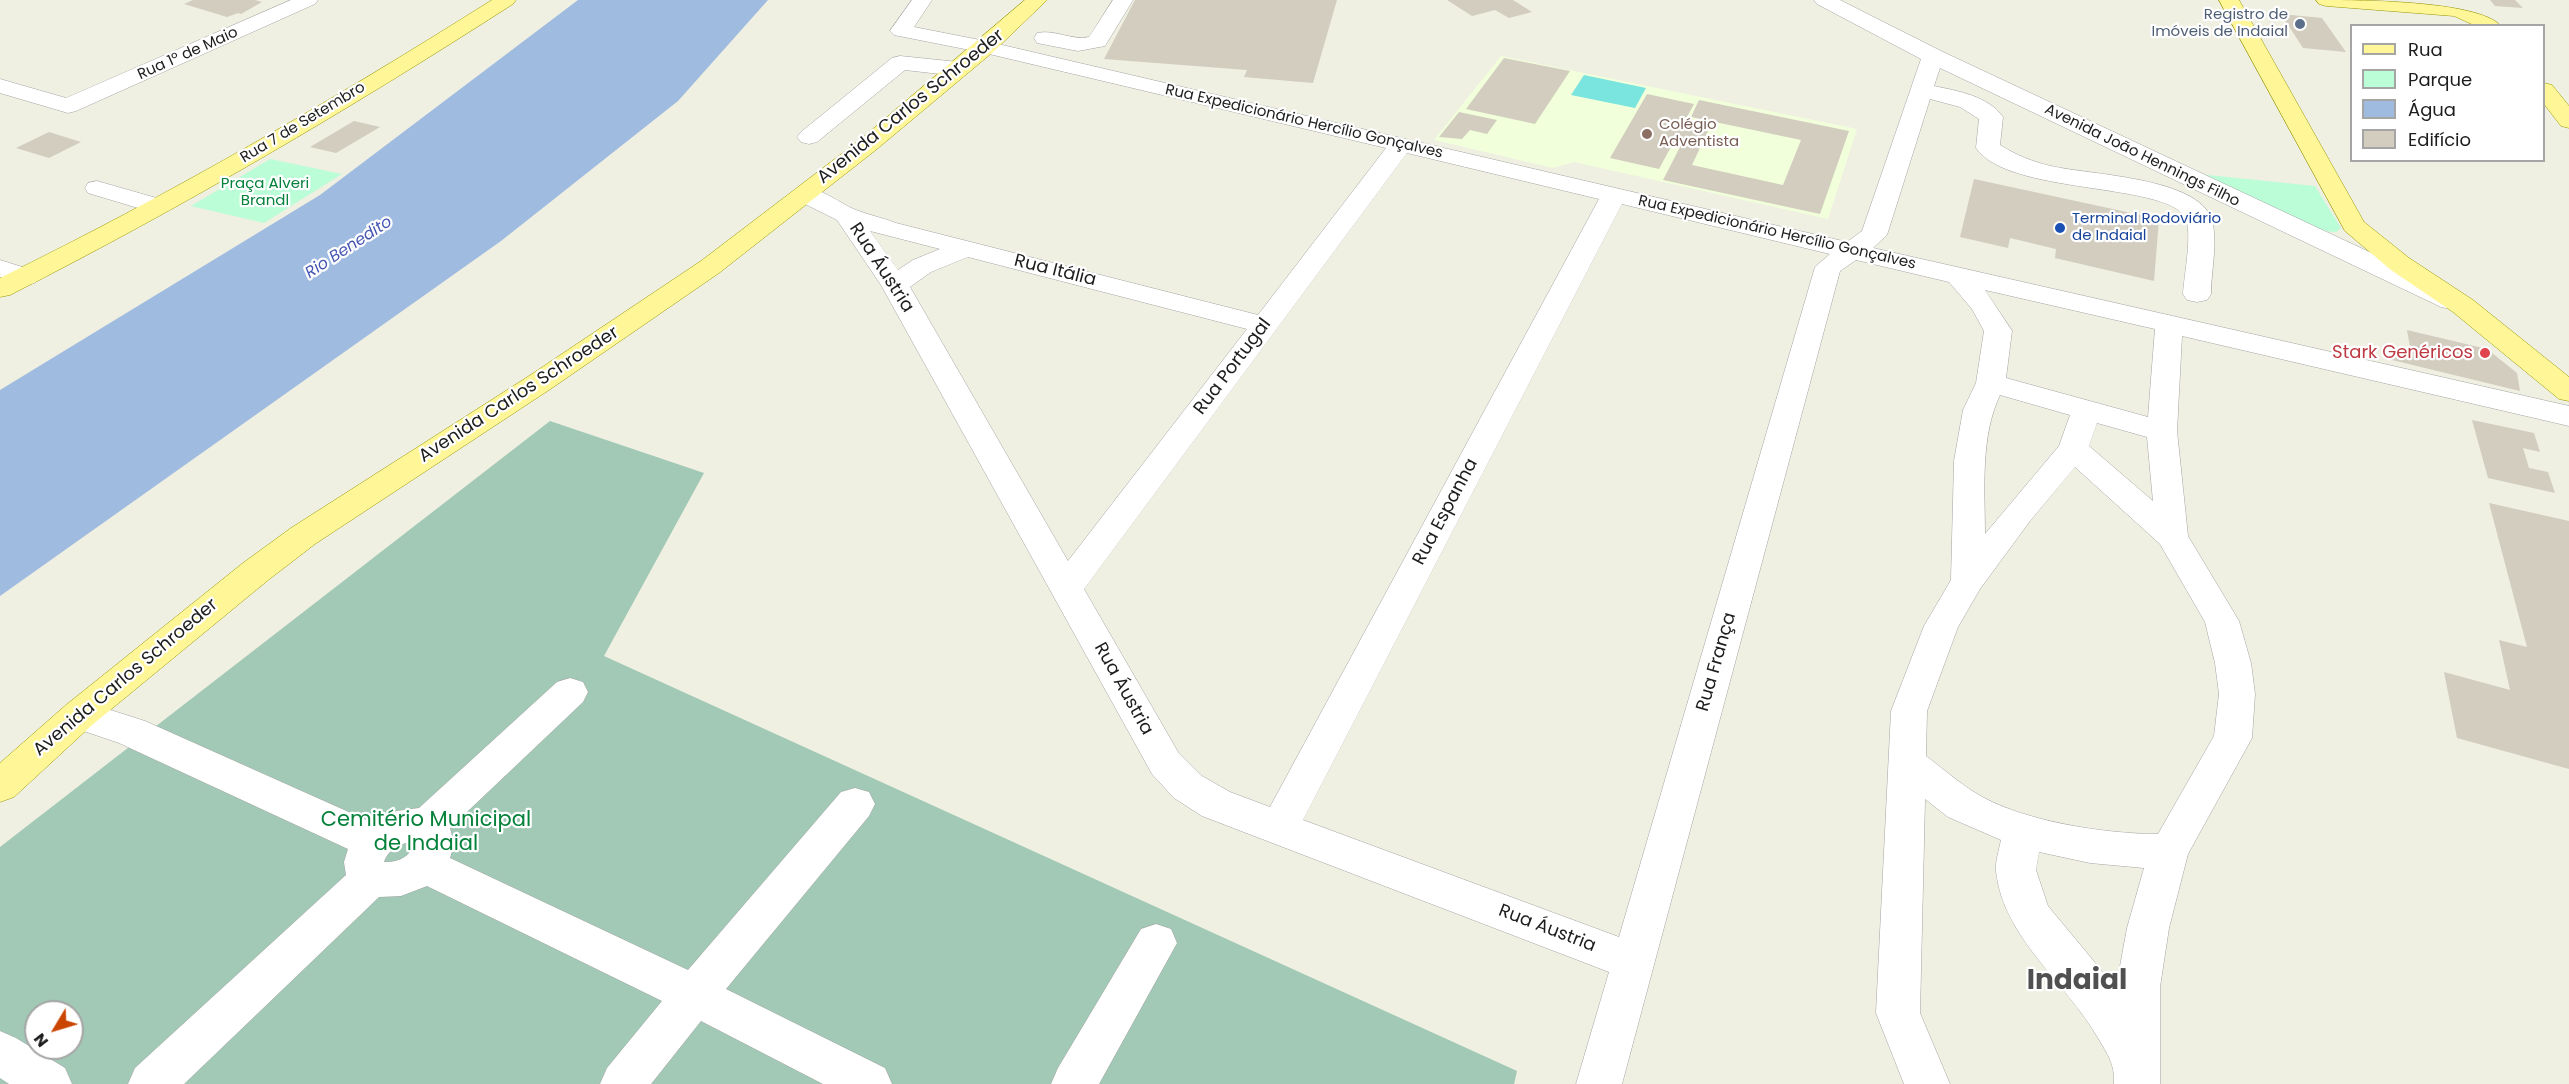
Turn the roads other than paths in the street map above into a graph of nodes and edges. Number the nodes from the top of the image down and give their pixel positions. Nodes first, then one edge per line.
1 (308, 0) edge
2 (506, 0) edge
3 (922, 0) edge
4 (1037, 0) edge
5 (1123, 0) edge
6 (1824, 0) edge
7 (2326, 0) edge
8 (2233, 1) edge
9 (2482, 20) edge
10 (1045, 38) dead end
11 (985, 47) junction
12 (1933, 56) junction
13 (958, 69) junction
14 (0, 87) edge
15 (1922, 91) junction
16 (2545, 91) edge
17 (2569, 121) edge
18 (809, 137) dead end
19 (1401, 145) junction
20 (97, 188) dead end
21 (804, 194) junction
22 (1614, 195) junction
23 (158, 206) junction
24 (846, 215) junction
25 (967, 248) junction
26 (1852, 251) junction
27 (0, 268) edge
28 (1959, 276) junction
29 (26, 277) junction
30 (895, 285) junction
31 (0, 289) edge
32 (2197, 294) dead end
33 (2463, 306) junction
34 (2169, 324) junction
35 (1264, 325) junction
36 (1990, 383) junction
37 (2569, 392) edge
38 (2087, 410) junction
39 (2569, 416) edge
40 (2162, 430) junction
41 (2073, 449) junction
42 (2172, 536) junction
43 (1968, 580) junction
44 (1066, 589) junction
45 (570, 692) dead end
46 (79, 715) junction
47 (1906, 762) junction
48 (0, 786) edge
49 (855, 804) dead end
50 (1279, 828) junction
51 (2022, 831) junction
52 (425, 846) junction
53 (2169, 851) junction
54 (372, 860) junction
55 (1156, 943) dead end
56 (1633, 962) junction
57 (694, 995) junction
58 (0, 1053) edge
59 (2137, 1073) edge
60 (49, 1084) edge
61 (151, 1084) edge
62 (623, 1084) edge
63 (869, 1084) edge
64 (1074, 1084) edge
65 (1599, 1084) edge
66 (1927, 1084) edge

1 - 14 street, Rua 1º de Maio
2 - 23 main road, Rua 7 de Setembro
3 - 11 street, Rua Expedicionário Hercílio Gonçalves
4 - 11 main road, Avenida Carlos Schroeder
5 - 10 street
6 - 12 street, Avenida João Hennings Filho
7 - 9 main road
8 - 33 main road
11 - 13 main road, Avenida Carlos Schroeder
11 - 19 street, Rua Expedicionário Hercílio Gonçalves
12 - 15 street, Rua França
12 - 33 street, Avenida João Hennings Filho
13 - 18 street
13 - 21 main road, Avenida Carlos Schroeder
15 - 26 street, Rua França
15 - 32 street
16 - 17 main road
19 - 22 street, Rua Expedicionário Hercílio Gonçalves
19 - 35 street, Rua Portugal
20 - 23 street
21 - 24 street, Rua Áustria
21 - 46 main road, Avenida Carlos Schroeder
22 - 26 street, Rua Expedicionário Hercílio Gonçalves
22 - 50 street, Rua Espanha
23 - 29 main road, Rua 7 de Setembro
24 - 25 street, Rua Itália
24 - 30 street, Rua Áustria
25 - 30 street
25 - 35 street, Rua Itália
26 - 28 street, Rua Expedicionário Hercílio Gonçalves
26 - 56 street, Rua França
27 - 29 street
28 - 34 street, Rua Expedicionário Hercílio Gonçalves
28 - 36 street
29 - 31 main road, Rua 7 de Setembro
30 - 44 street, Rua Áustria
33 - 37 main road
34 - 39 street, Rua Expedicionário Hercílio Gonçalves
34 - 40 street
35 - 44 street, Rua Portugal
36 - 38 street
36 - 43 street
38 - 40 street
38 - 41 street
40 - 42 street
41 - 42 street
41 - 43 street
42 - 53 street
43 - 47 street
44 - 50 street, Rua Áustria
45 - 52 street
46 - 48 main road, Avenida Carlos Schroeder
46 - 54 street
47 - 51 street
47 - 66 street
49 - 57 street
50 - 56 street, Rua Áustria
51 - 53 street
51 - 59 street
52 - 54 street
52 - 57 street
53 - 59 street
54 - 61 street
55 - 64 street
56 - 65 street, Rua França
57 - 62 street
57 - 63 street
58 - 60 street

